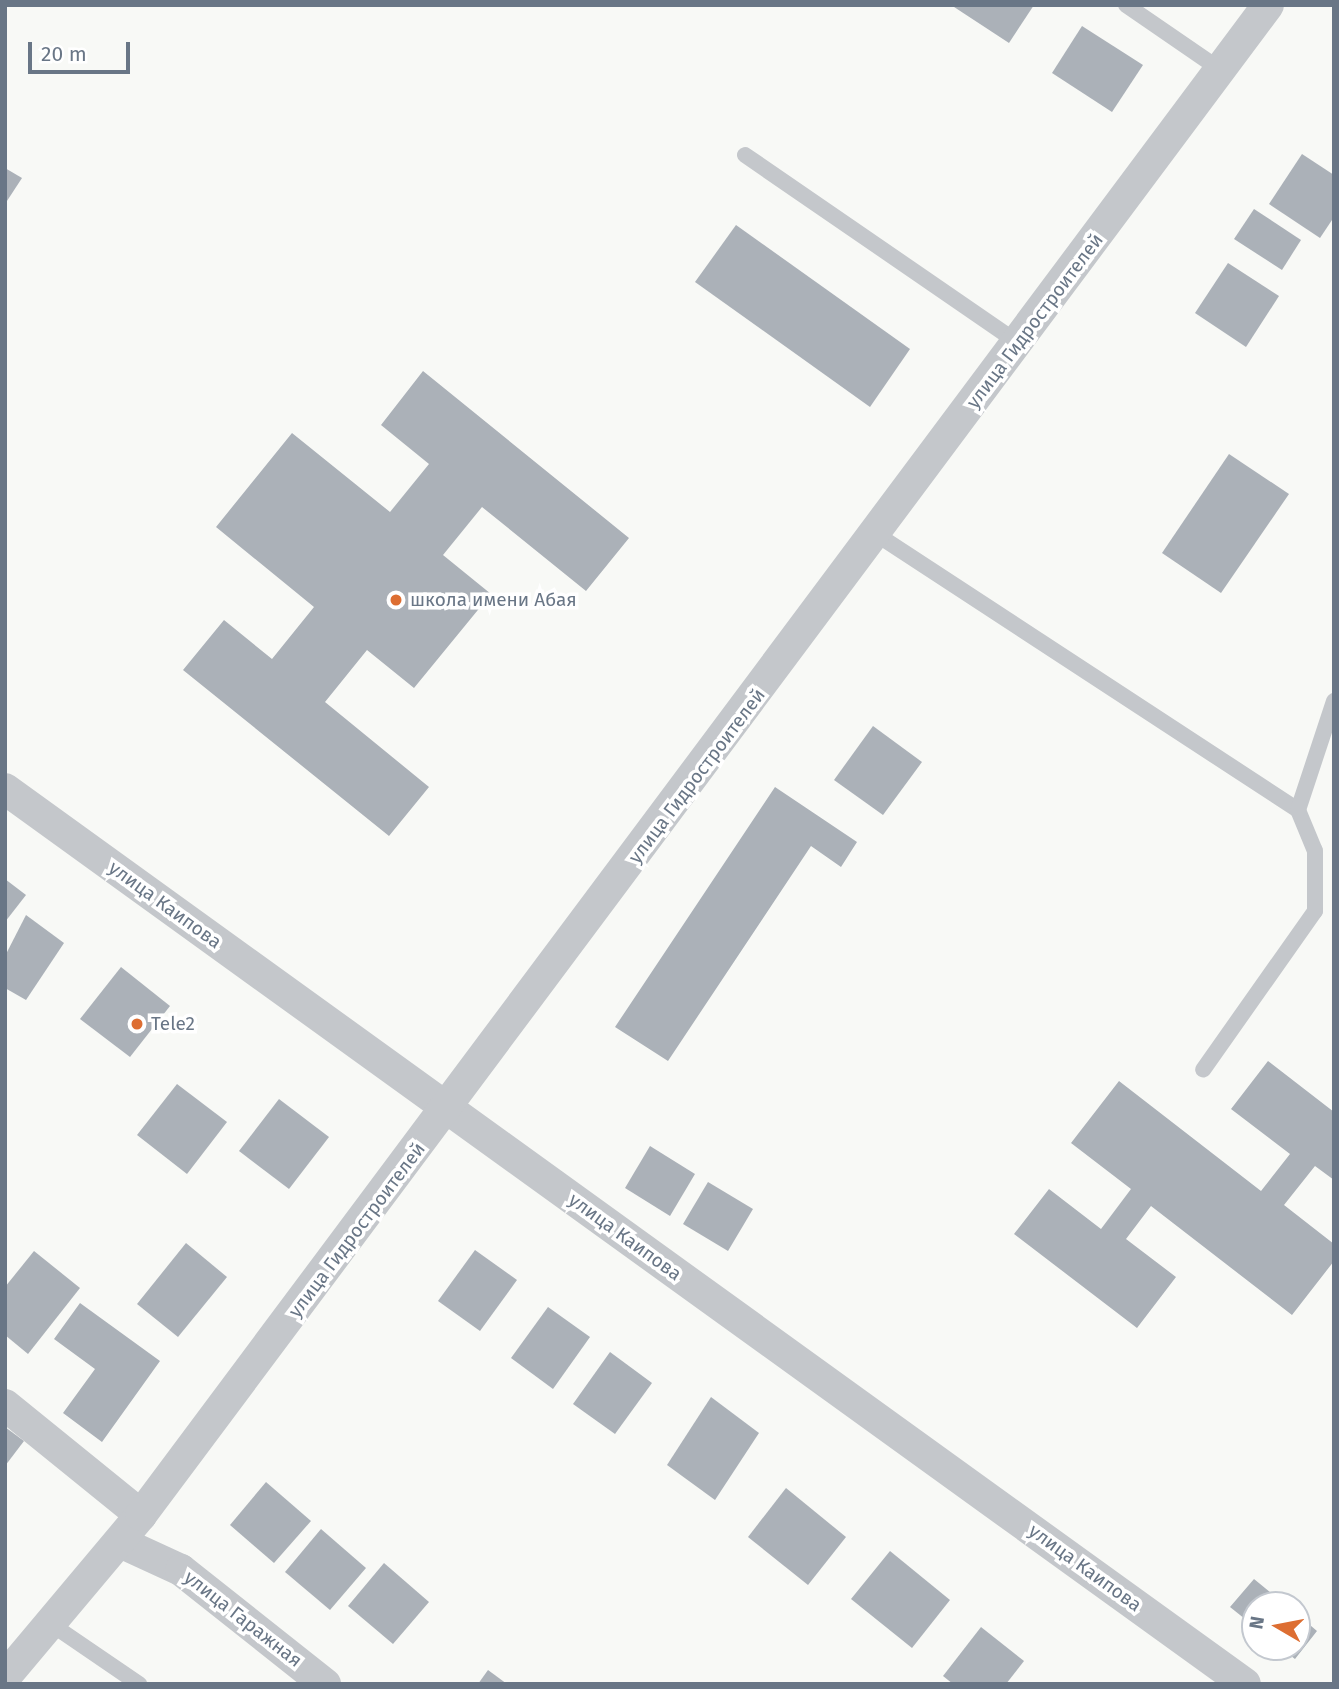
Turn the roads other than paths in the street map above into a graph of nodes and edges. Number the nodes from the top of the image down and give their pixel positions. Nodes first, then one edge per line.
1 (1126, 5) edge
2 (1268, 5) edge
3 (1222, 71) junction
4 (745, 155) dead end
5 (1019, 343) junction
6 (876, 534) junction
7 (1334, 701) edge
8 (5, 789) edge
9 (1298, 810) junction
10 (1203, 1070) dead end
11 (448, 1109) junction
12 (5, 1405) edge
13 (141, 1516) junction
14 (120, 1542) junction
15 (51, 1624) junction
16 (5, 1677) edge
17 (139, 1684) edge
18 (325, 1684) edge
19 (1245, 1684) edge

1 - 3 lane
2 - 3 street, улица Гидростроителей
3 - 5 street, улица Гидростроителей
4 - 5 lane
5 - 6 street, улица Гидростроителей
6 - 9 lane
6 - 11 street, улица Гидростроителей
7 - 9 lane
8 - 11 street, улица Каипова
9 - 10 lane
11 - 13 street, улица Гидростроителей
11 - 19 street, улица Каипова
12 - 13 street
13 - 14 street, улица Гидростроителей
14 - 15 street, улица Гидростроителей
14 - 18 street, улица Гаражная
15 - 16 street, улица Гидростроителей
15 - 17 lane

